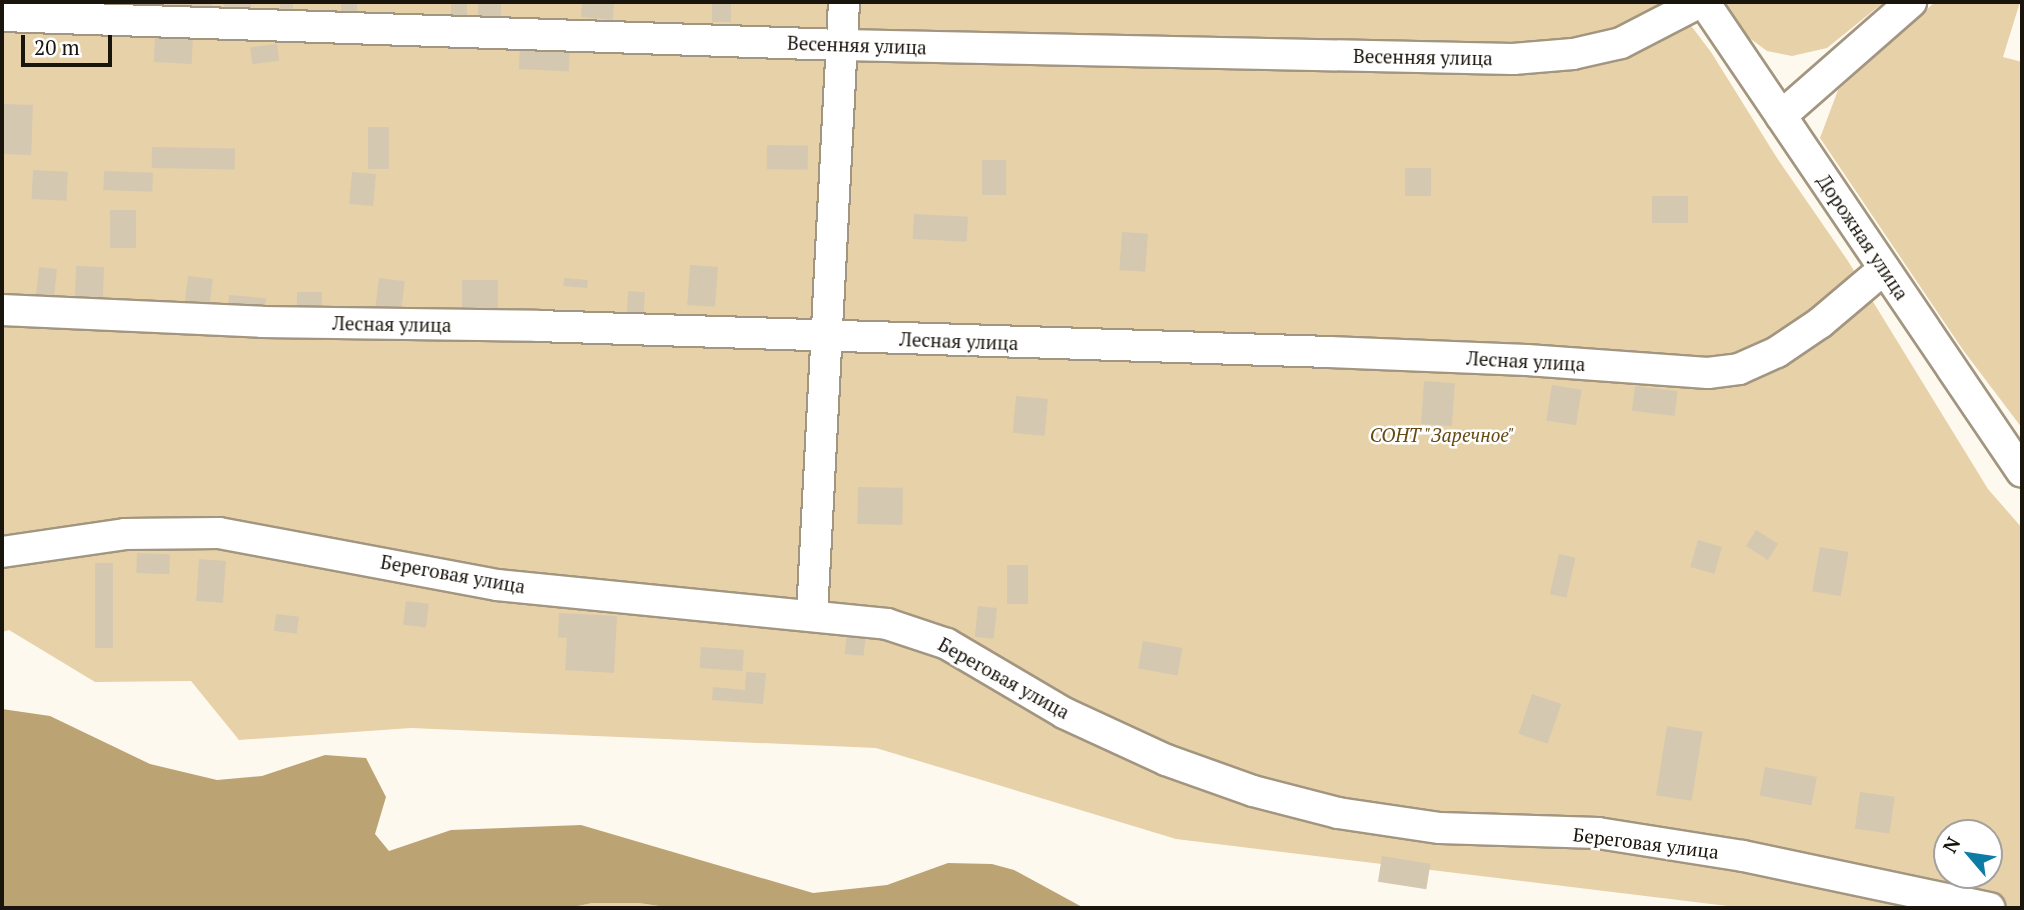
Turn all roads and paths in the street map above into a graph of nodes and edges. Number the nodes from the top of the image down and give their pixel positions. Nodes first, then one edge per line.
1 (844, 2) edge
2 (1702, 2) edge
3 (1911, 2) edge
4 (2, 16) edge
5 (842, 45) junction
6 (1781, 116) junction
7 (1884, 269) junction
8 (2, 310) edge
9 (827, 336) junction
10 (2022, 472) edge
11 (2, 552) edge
12 (812, 615) junction
13 (1990, 908) edge

1 - 5 street
2 - 5 street, Весенняя улица
2 - 6 street, Дорожная улица
3 - 6 street
4 - 5 street, Весенняя улица
5 - 9 street
6 - 7 street, Дорожная улица
7 - 9 street, Лесная улица
7 - 10 street, Дорожная улица
8 - 9 street, Лесная улица
9 - 12 street
11 - 12 street, Береговая улица
12 - 13 street, Береговая улица

